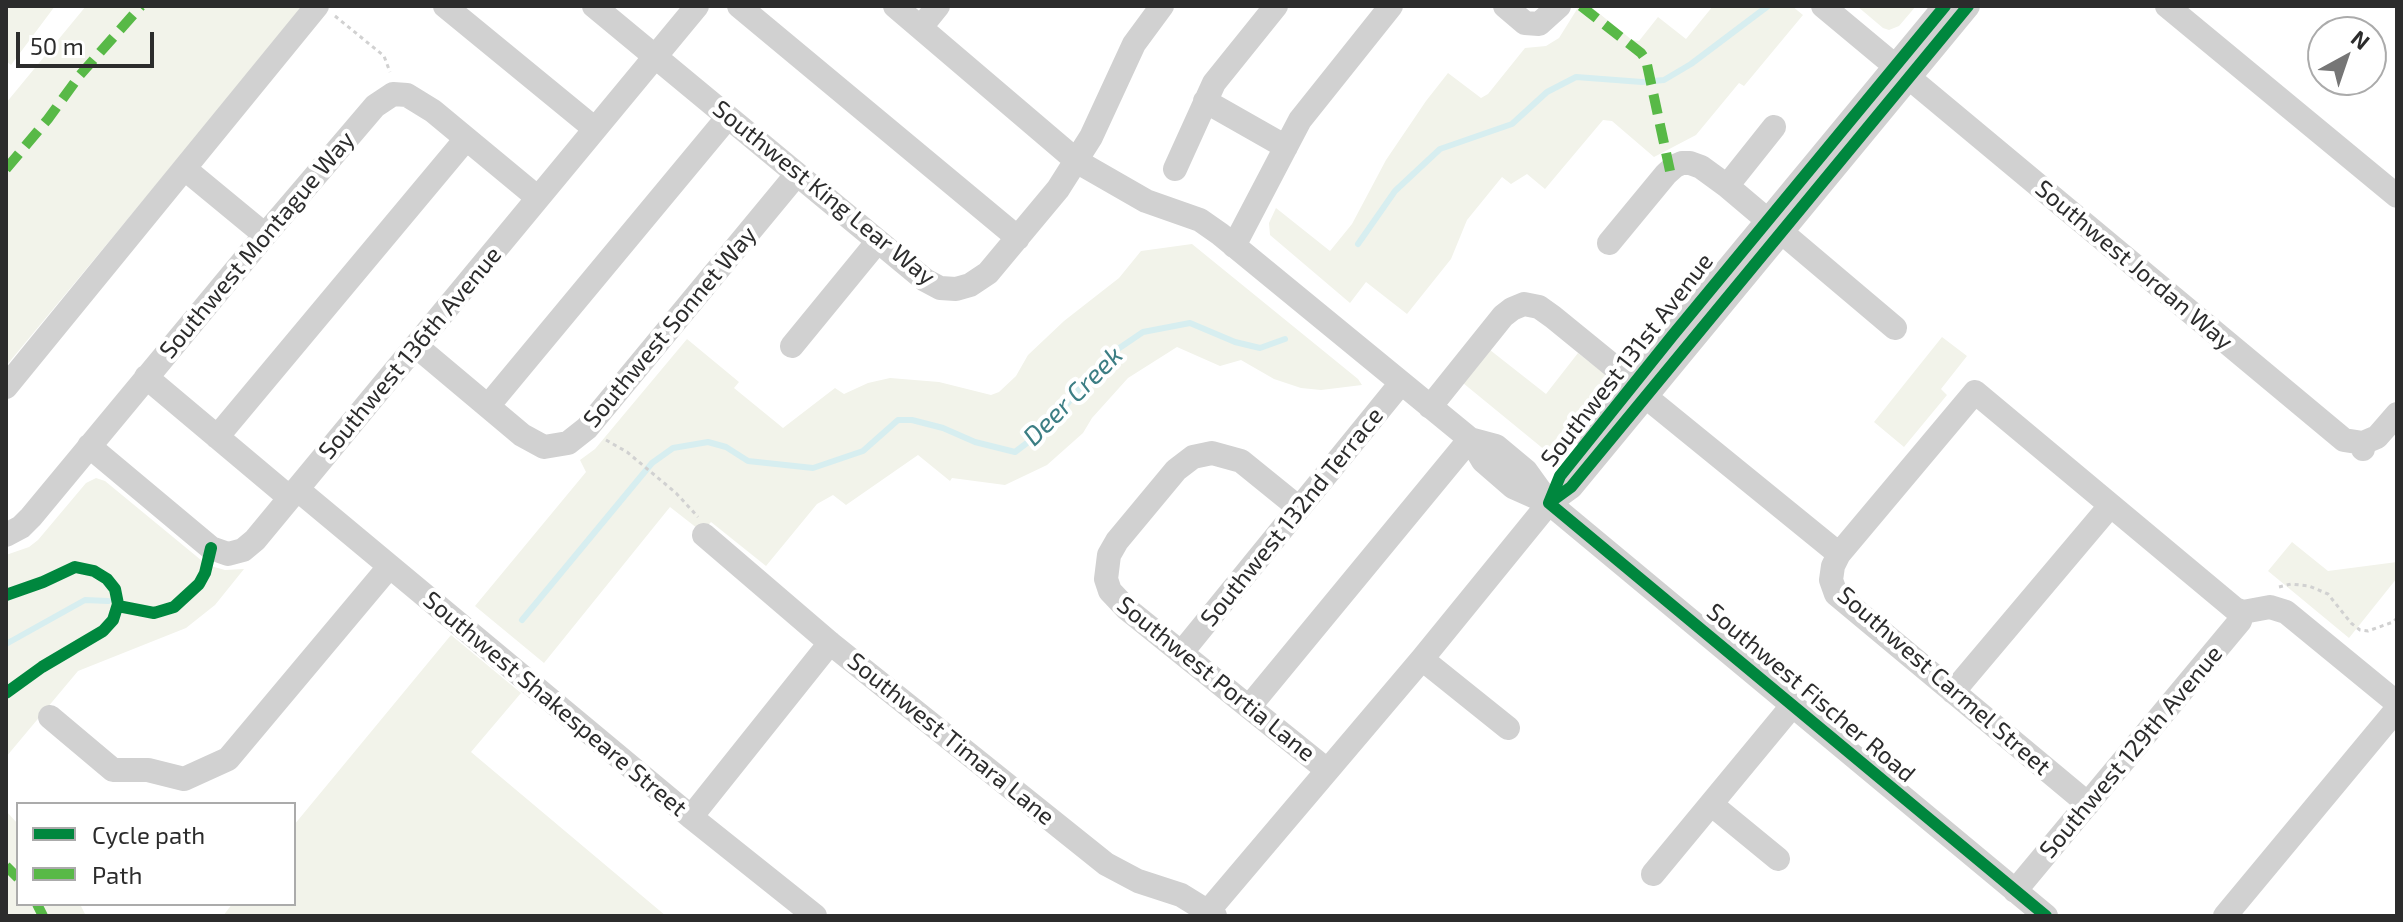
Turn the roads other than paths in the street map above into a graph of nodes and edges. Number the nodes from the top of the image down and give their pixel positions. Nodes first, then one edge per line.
1 (445, 6) edge
2 (594, 6) edge
3 (697, 6) edge
4 (739, 6) edge
5 (895, 6) edge
6 (938, 6) edge
7 (1162, 6) edge
8 (1276, 6) edge
9 (1391, 6) edge
10 (1505, 6) edge
11 (1559, 6) edge
12 (1823, 6) edge
13 (1945, 6) edge
14 (1968, 6) edge
15 (2167, 6) edge
16 (326, 11) edge
17 (921, 27) junction
18 (655, 56) junction
19 (1902, 72) junction
20 (1205, 101) junction
21 (728, 117) junction
22 (1774, 127) dead end
23 (595, 129) junction
24 (466, 139) junction
25 (1286, 147) junction
26 (1078, 162) junction
27 (185, 169) junction
28 (1175, 169) dead end
29 (797, 174) junction
30 (1727, 186) junction
31 (2397, 196) edge
32 (538, 198) junction
33 (1774, 226) junction
34 (265, 235) junction
35 (1018, 238) junction
36 (878, 241) junction
37 (1609, 243) dead end
38 (1234, 246) junction
39 (1895, 328) dead end
40 (416, 346) junction
41 (792, 346) dead end
42 (146, 377) junction
43 (1401, 383) junction
44 (6, 387) edge
45 (1640, 390) junction
46 (488, 406) junction
47 (1430, 407) junction
48 (2397, 414) edge
49 (217, 437) junction
50 (1470, 439) junction
51 (89, 446) junction
52 (294, 494) junction
53 (1549, 503) junction
54 (2110, 506) junction
55 (1299, 508) junction
56 (6, 535) edge
57 (704, 535) road end
58 (1839, 554) junction
59 (389, 567) junction
60 (2243, 612) junction
61 (830, 643) junction
62 (1182, 652) junction
63 (1422, 659) junction
64 (1953, 692) junction
65 (2397, 703) edge
66 (1792, 706) junction
67 (1249, 707) junction
68 (2397, 709) edge
69 (50, 717) dead end
70 (1508, 728) dead end
71 (1327, 770) junction
72 (1711, 804) junction
73 (2088, 804) junction
74 (691, 817) junction
75 (1778, 859) dead end
76 (1653, 874) dead end
77 (2015, 891) junction
78 (805, 913) edge
79 (1209, 915) edge
80 (2046, 916) edge
81 (2225, 916) edge

1 - 23 street
2 - 18 street, Southwest King Lear Way
3 - 18 street, Southwest 136th Avenue
4 - 35 street
5 - 17 street, Southwest Fischer Road
6 - 17 street
7 - 26 street, Southwest King Lear Way
8 - 20 street
9 - 25 street
10 - 11 street
12 - 19 street, Southwest Jordan Way
13 - 19 street, Southwest 131st Avenue
14 - 19 street, Southwest 131st Avenue
15 - 31 street
16 - 27 street
17 - 26 street, Southwest Fischer Road
18 - 21 street, Southwest King Lear Way
18 - 23 street, Southwest 136th Avenue
19 - 33 street, Southwest 131st Avenue
19 - 48 street, Southwest Jordan Way
20 - 25 street
20 - 28 street
21 - 29 street, Southwest King Lear Way
21 - 46 street
22 - 30 street
23 - 32 street, Southwest 136th Avenue
24 - 32 street
24 - 34 street, Southwest Montague Way
24 - 49 street
25 - 38 street
26 - 35 street, Southwest King Lear Way
26 - 38 street, Southwest Fischer Road
27 - 34 street
27 - 44 street
29 - 36 street, Southwest King Lear Way
29 - 46 street, Southwest Sonnet Way
30 - 33 street
30 - 37 street
32 - 40 street, Southwest 136th Avenue
33 - 39 street
33 - 45 street, Southwest 131st Avenue
34 - 42 street, Southwest Montague Way
35 - 36 street, Southwest King Lear Way
36 - 41 street
38 - 43 street, Southwest Fischer Road
40 - 46 street, Southwest Sonnet Way
40 - 52 street, Southwest 136th Avenue
42 - 49 street, Southwest Shakespeare Street
42 - 51 street, Southwest Montague Way
43 - 47 street, Southwest Fischer Road
43 - 55 street, Southwest 132nd Terrace
45 - 47 street, Southwest Carmel Street
45 - 53 street, Southwest 131st Avenue
45 - 58 street, Southwest Carmel Street
47 - 50 street, Southwest Fischer Road
49 - 52 street, Southwest Shakespeare Street
50 - 53 street, Southwest Fischer Road
50 - 67 street
51 - 52 street, Southwest 136th Avenue
51 - 56 street, Southwest Montague Way
52 - 59 street, Southwest Shakespeare Street
53 - 63 street, Southwest 131st Avenue
53 - 66 street, Southwest Fischer Road
54 - 58 street
54 - 60 street
54 - 64 street
55 - 62 street, Southwest 132nd Terrace
55 - 62 street, Southwest Portia Lane
57 - 61 street, Southwest Timara Lane
58 - 64 street, Southwest Carmel Street
59 - 69 street
59 - 74 street, Southwest Shakespeare Street
60 - 65 street
60 - 73 street, Southwest 129th Avenue
61 - 74 street
61 - 79 street, Southwest Timara Lane
62 - 67 street, Southwest Portia Lane
63 - 70 street
63 - 71 street, Southwest 131st Avenue
64 - 73 street, Southwest Carmel Street
66 - 72 street
66 - 77 street, Southwest Fischer Road
67 - 71 street, Southwest Portia Lane
68 - 81 street
71 - 79 street, Southwest 131st Avenue
72 - 75 street
72 - 76 street
73 - 77 street, Southwest 129th Avenue
74 - 78 street, Southwest Shakespeare Street
77 - 80 street, Southwest Fischer Road

